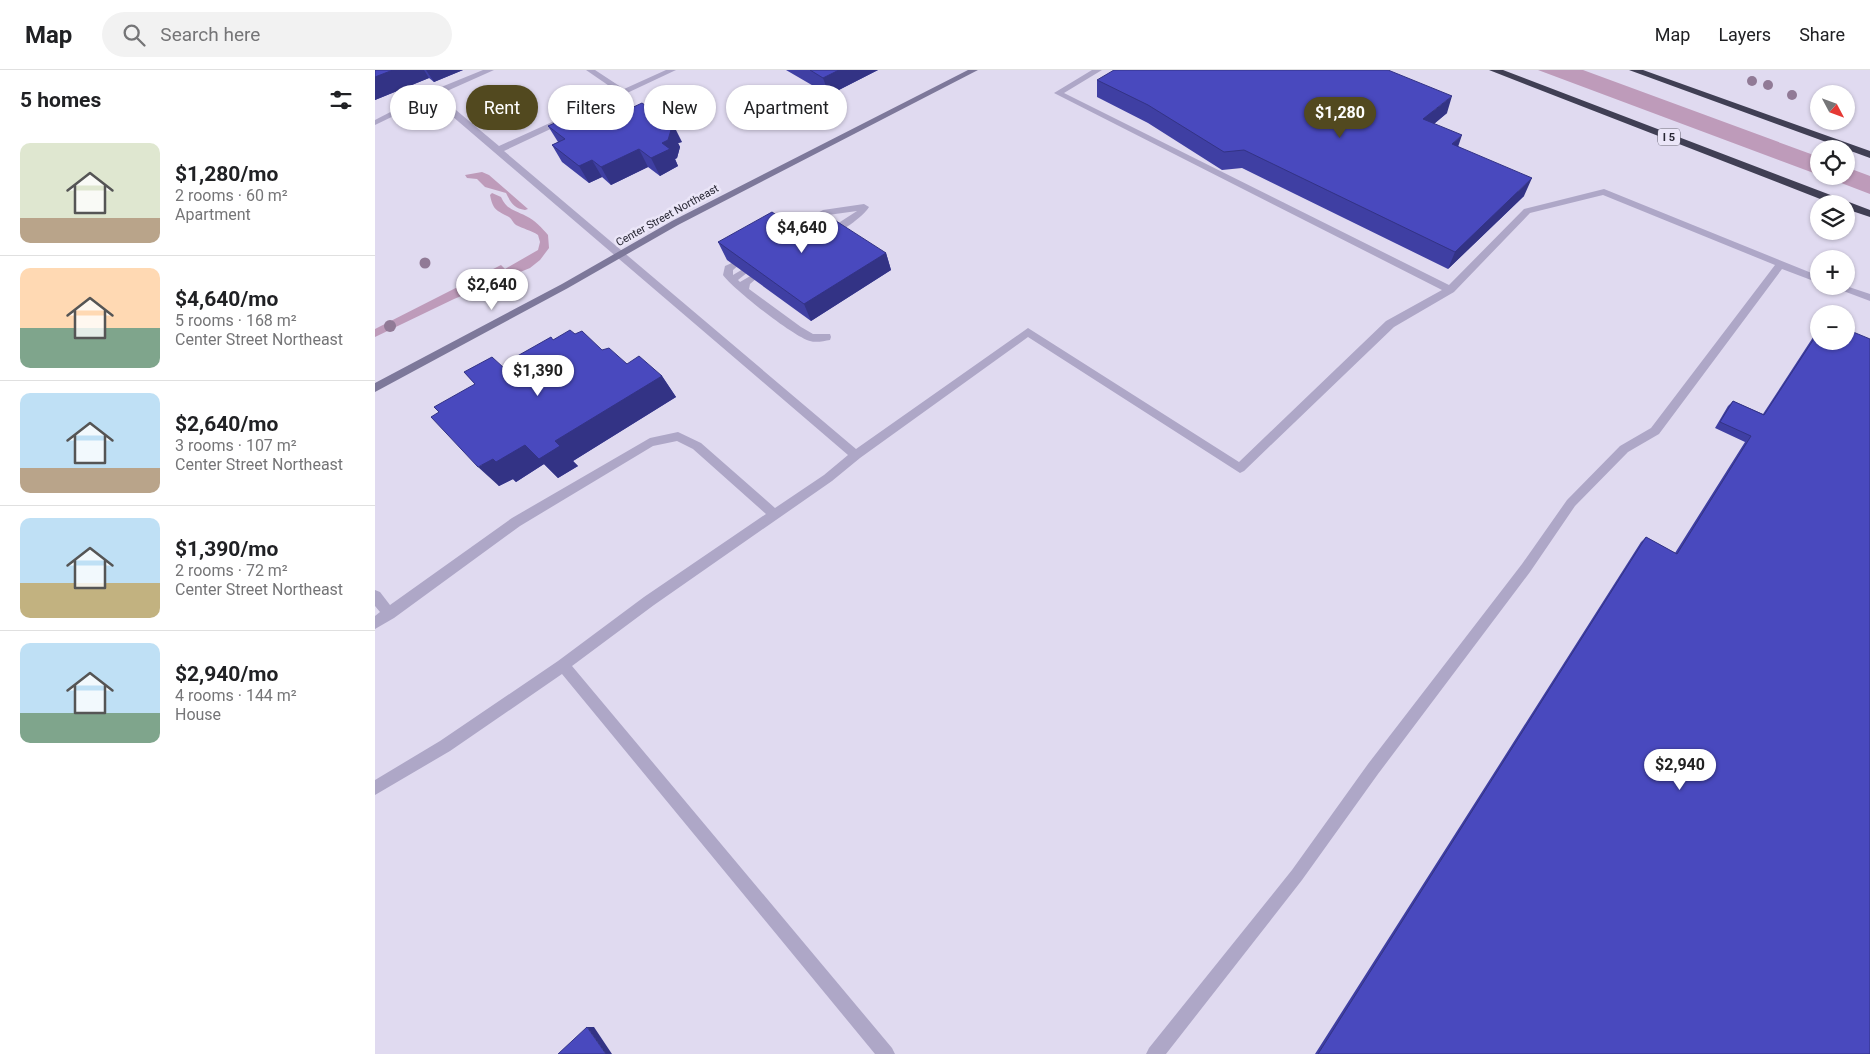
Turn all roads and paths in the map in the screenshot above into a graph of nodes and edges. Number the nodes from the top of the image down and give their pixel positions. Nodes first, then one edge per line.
1 (490, 70) edge
2 (589, 70) edge
3 (673, 70) edge
4 (974, 70) edge
5 (1099, 70) edge
6 (1494, 70) edge
7 (1633, 70) edge
8 (454, 85) edge
9 (613, 85) edge
10 (634, 88) edge
11 (456, 114) edge
12 (390, 115) edge
13 (375, 123) edge
14 (548, 127) edge
15 (498, 150) junction
16 (1870, 155) edge
17 (1821, 195) edge
18 (1855, 208) edge
19 (1870, 214) edge
20 (819, 233) edge
21 (786, 234) edge
22 (621, 254) junction
23 (733, 264) edge
24 (1780, 265) junction
25 (1810, 277) edge
26 (732, 280) junction
27 (744, 290) junction
28 (1450, 290) junction
29 (1855, 293) edge
30 (1870, 298) edge
31 (826, 337) dead end
32 (375, 388) edge
33 (856, 456) junction
34 (774, 514) junction
35 (375, 596) edge
36 (389, 614) junction
37 (375, 623) edge
38 (563, 665) junction
39 (375, 788) edge
40 (886, 1054) edge
41 (1155, 1054) edge

1 - 8 lane
2 - 9 lane
3 - 10 lane
4 - 22 main road, Center Street Northeast
5 - 28 lane
6 - 17 highway, I 5
7 - 16 highway
11 - 15 lane
12 - 13 lane
14 - 15 lane
15 - 22 lane
18 - 19 highway, I 5
20 - 21 lane
22 - 32 main road, Center Street Northeast
22 - 33 lane
23 - 26 lane
24 - 25 lane
24 - 28 lane
24 - 41 lane
26 - 27 lane
26 - 27 lane
27 - 31 lane
28 - 33 lane
29 - 30 lane
33 - 34 lane
34 - 36 lane
34 - 38 lane
35 - 36 lane
36 - 37 lane
38 - 39 lane
38 - 40 lane

